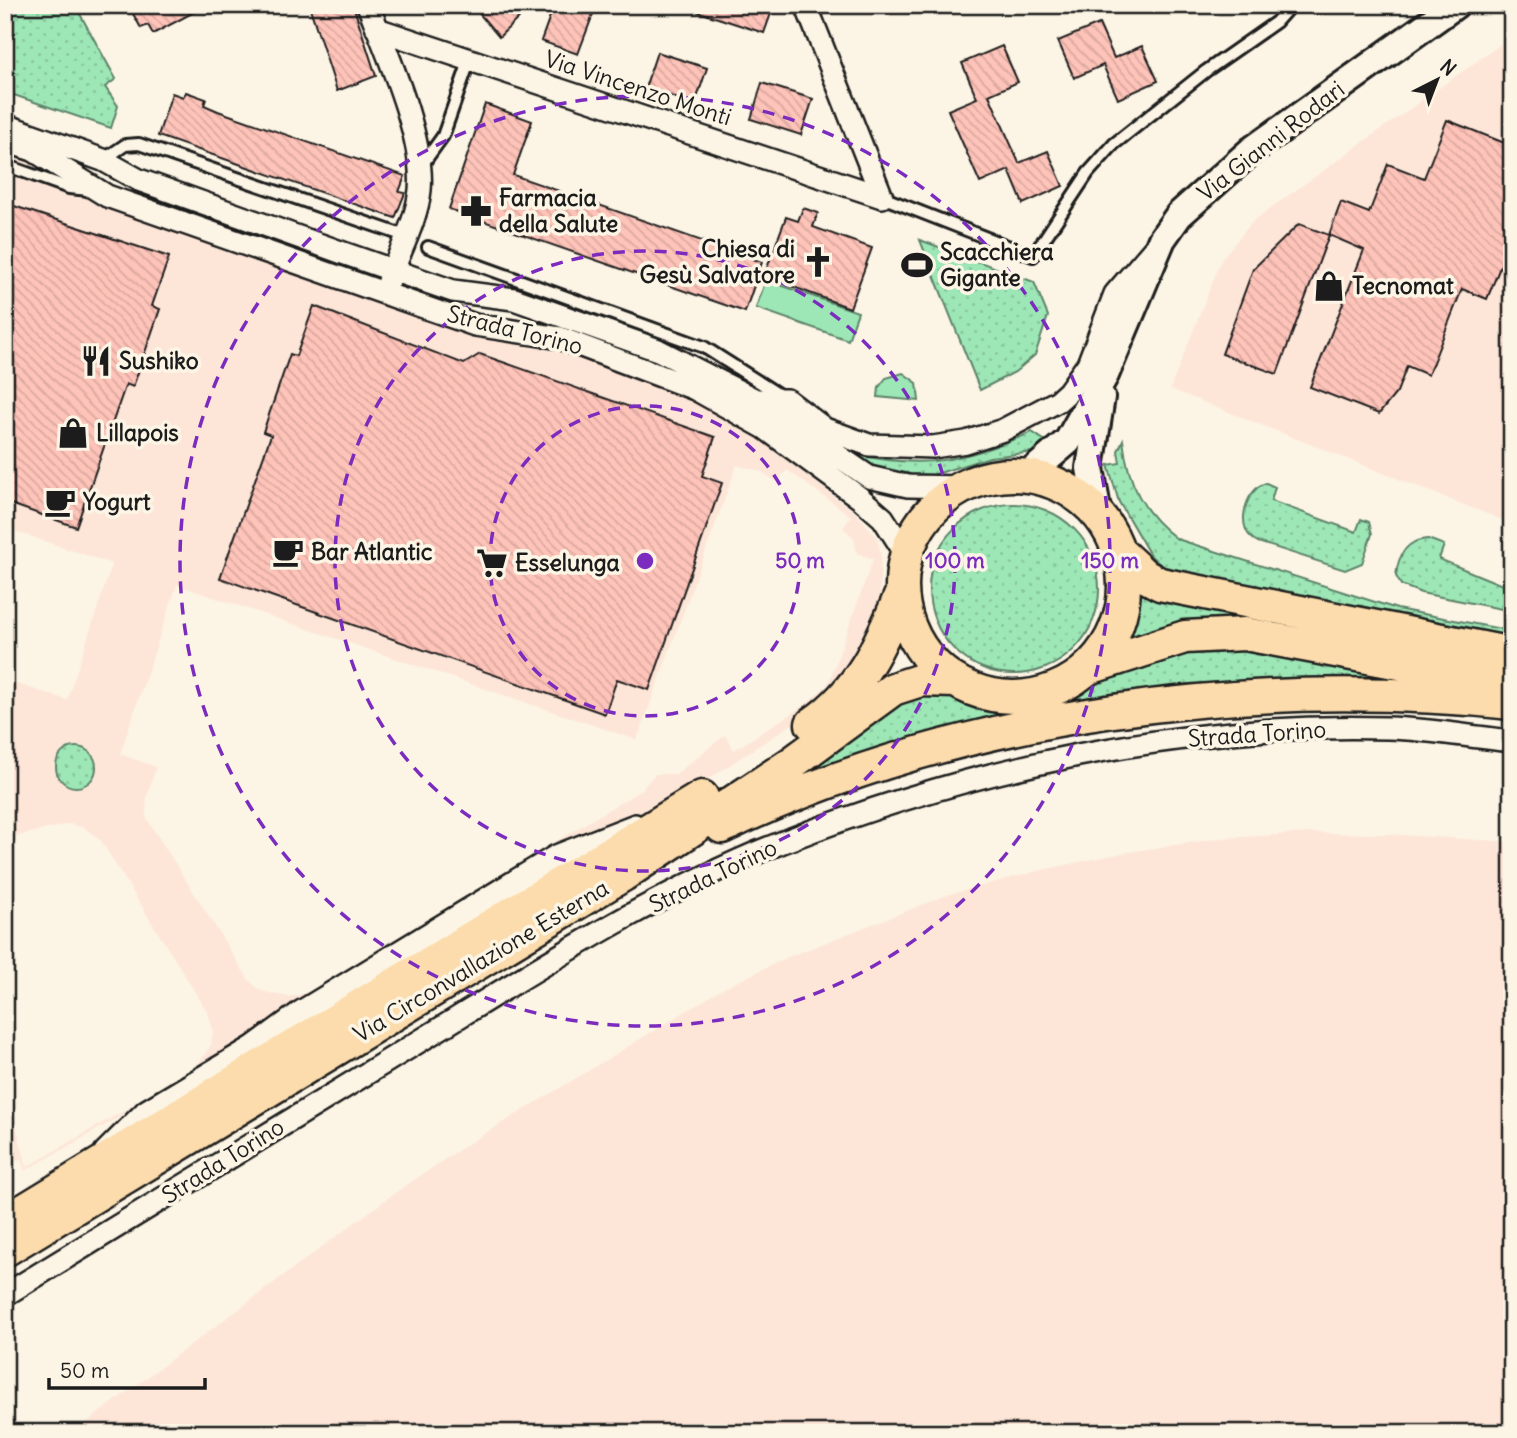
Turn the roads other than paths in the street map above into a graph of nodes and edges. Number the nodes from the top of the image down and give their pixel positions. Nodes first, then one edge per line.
1 (368, 5) edge
2 (806, 5) edge
3 (1292, 5) edge
4 (1447, 8) edge
5 (377, 29) junction
6 (470, 59) junction
7 (5, 125) edge
8 (5, 141) edge
9 (103, 160) junction
10 (5, 164) edge
11 (420, 167) junction
12 (94, 190) junction
13 (882, 197) junction
14 (405, 236) junction
15 (1162, 239) junction
16 (428, 247) dead end
17 (393, 270) junction
18 (517, 289) junction
19 (385, 292) junction
20 (1105, 375) junction
21 (756, 400) junction
22 (787, 400) junction
23 (1027, 476) junction
24 (963, 487) junction
25 (1098, 515) junction
26 (1118, 551) junction
27 (906, 554) junction
28 (902, 592) junction
29 (1512, 654) edge
30 (1088, 669) junction
31 (955, 681) junction
32 (1512, 684) edge
33 (1512, 703) edge
34 (1512, 741) edge
35 (623, 875) junction
36 (5, 1222) edge
37 (5, 1250) edge
38 (5, 1295) edge

1 - 5 street
2 - 13 street
3 - 13 lane
4 - 15 street, Via Gianni Rodari
5 - 6 street, Via Vincenzo Monti
5 - 11 street
6 - 11 lane
6 - 13 street, Via Vincenzo Monti
7 - 9 street, Strada Torino
8 - 12 street, Strada Torino
9 - 14 lane
9 - 17 street, Strada Torino
10 - 12 lane
11 - 14 street
12 - 19 street, Strada Torino
14 - 17 street
15 - 20 street, Via Gianni Rodari
15 - 22 street
16 - 18 lane, Strada Torino
17 - 18 street, Strada Torino
17 - 19 street
18 - 21 street, Strada Torino
18 - 22 lane, Strada Torino
19 - 27 street, Strada Torino
20 - 23 street, Via Gianni Rodari
20 - 25 street, Via Gianni Rodari
21 - 22 street
21 - 24 street, Strada Torino
23 - 24 main road
23 - 25 main road
24 - 27 main road
25 - 26 main road
26 - 29 main road
26 - 30 main road
27 - 28 main road
28 - 31 main road
28 - 36 main road, Via Circonvallazione Esterna
30 - 31 main road
30 - 32 main road
31 - 35 main road, Via Circonvallazione Esterna
33 - 35 main road
34 - 38 street, Strada Torino
35 - 37 main road, Via Circonvallazione Esterna

